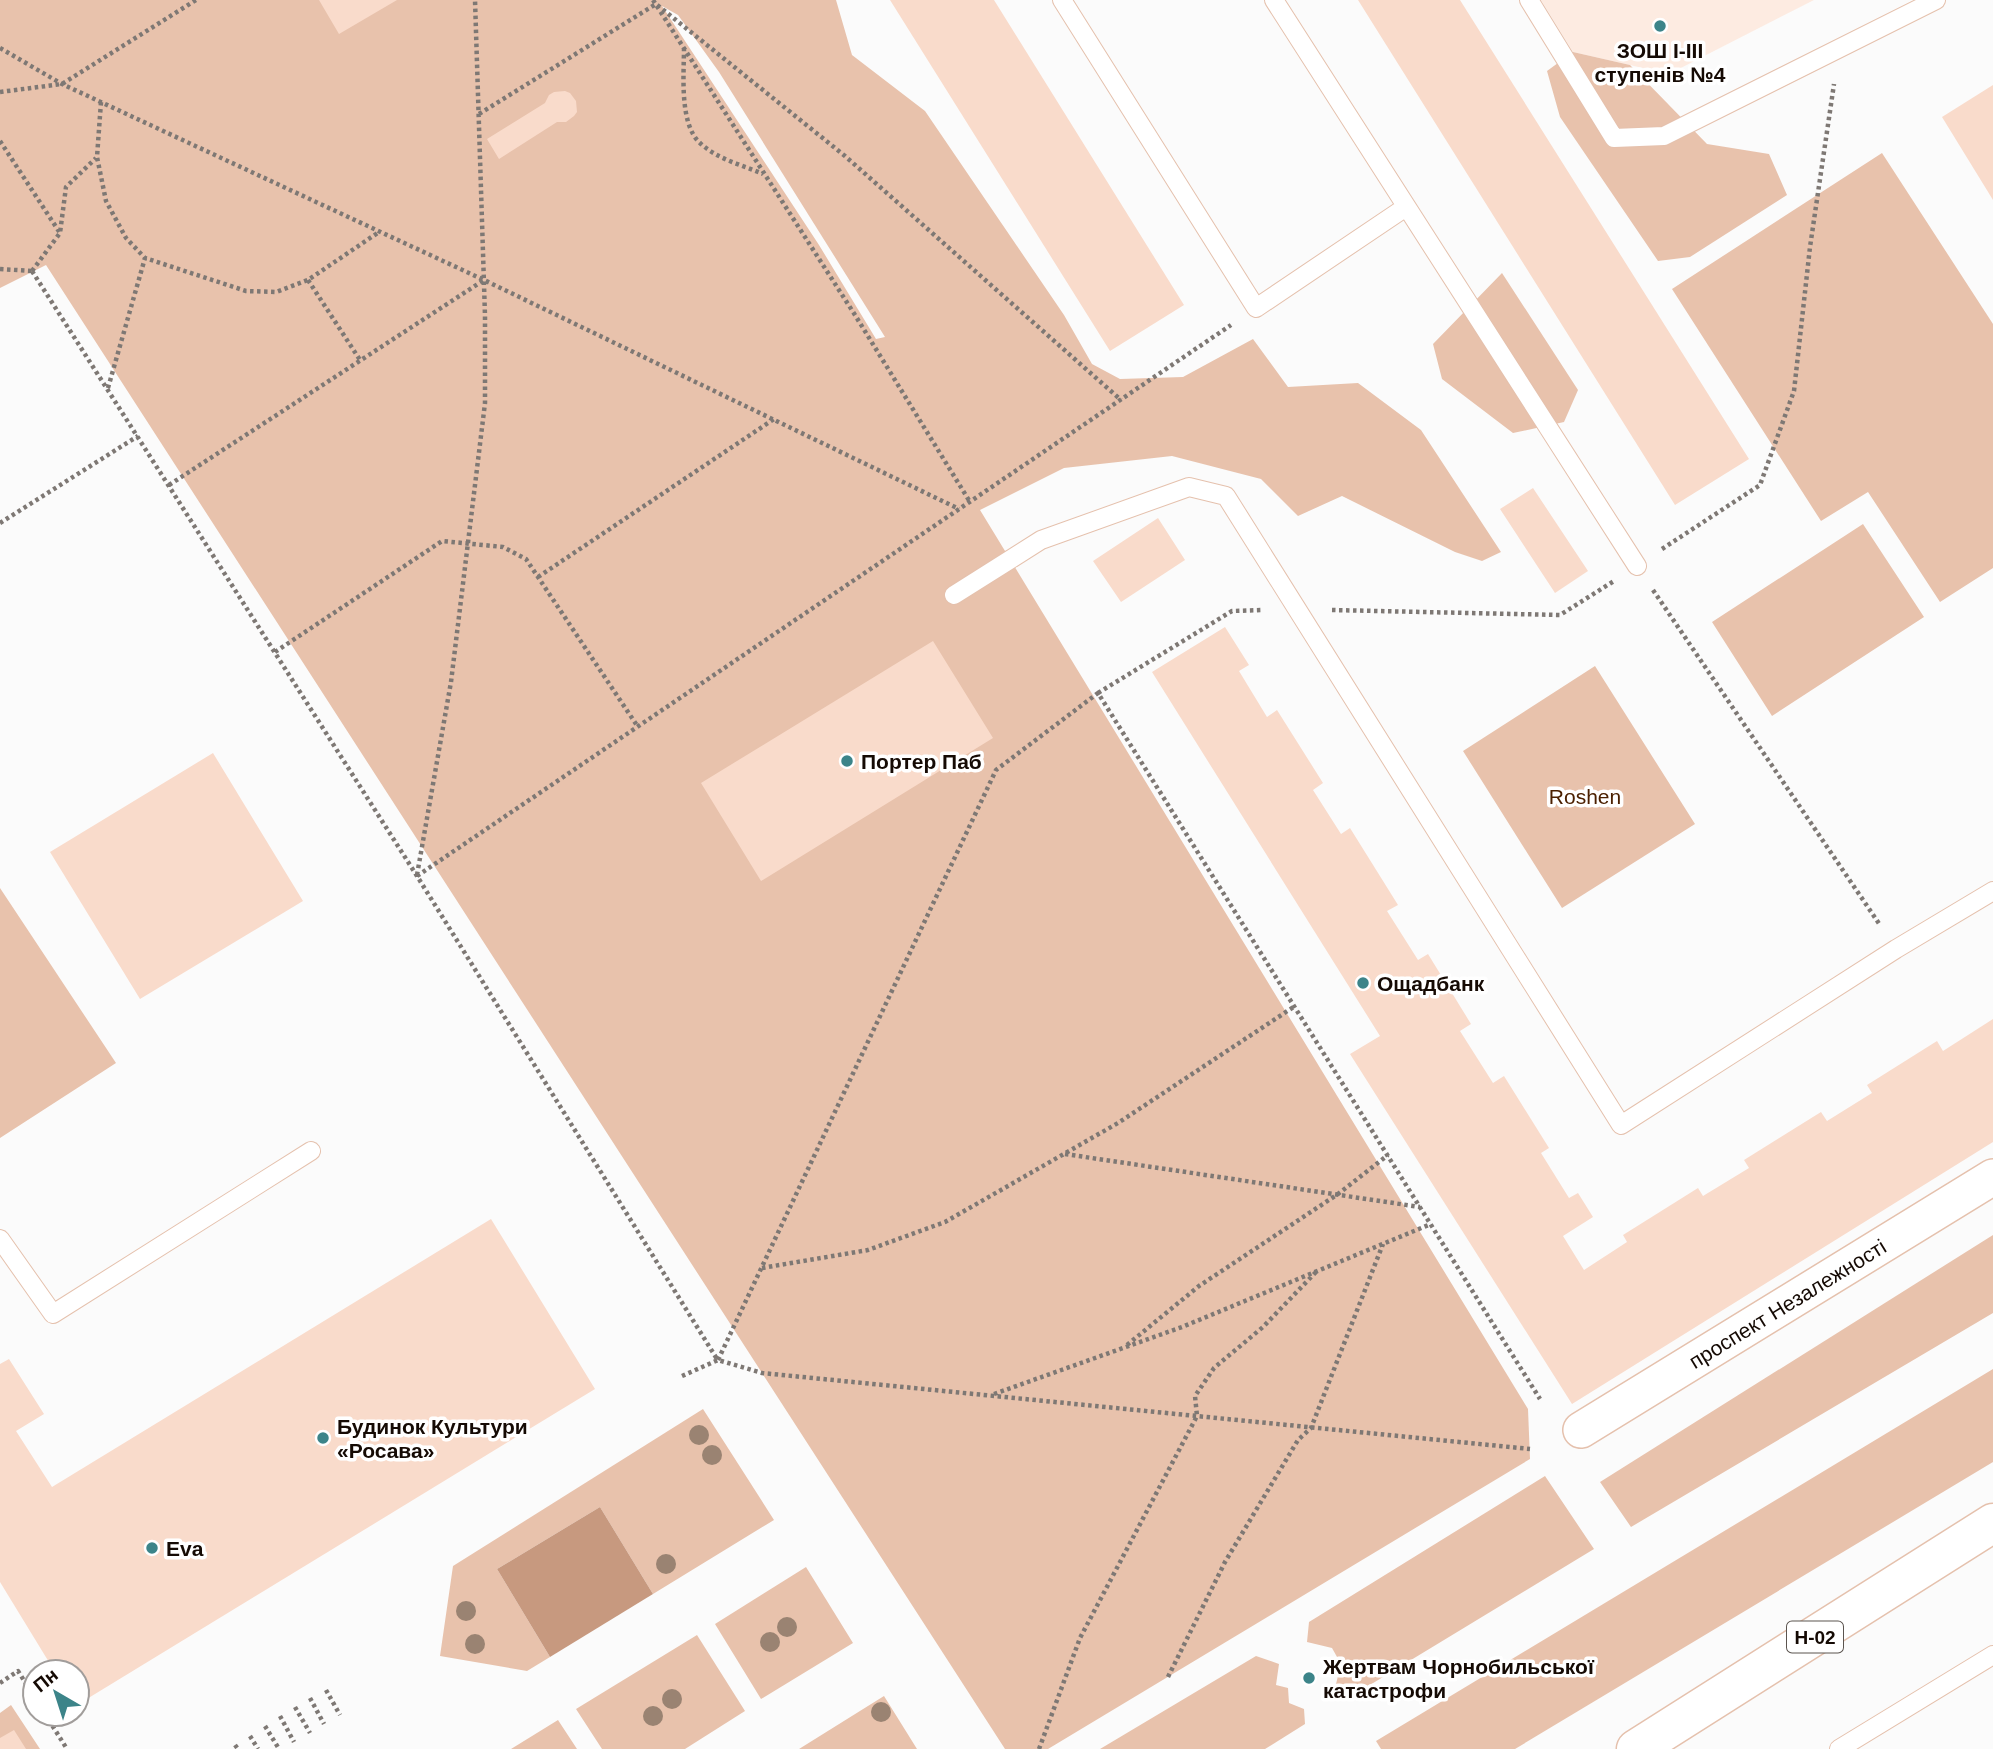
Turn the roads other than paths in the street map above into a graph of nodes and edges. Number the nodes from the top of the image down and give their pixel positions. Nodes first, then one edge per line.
1 (1062, 0) edge
2 (1273, 0) edge
3 (1529, 0) edge
4 (1936, 0) edge
5 (1406, 207) junction
6 (1637, 566) road end
7 (954, 594) dead end
8 (1993, 891) edge
9 (311, 1151) dead end
10 (1993, 1177) edge
11 (0, 1239) edge
12 (1581, 1430) dead end
13 (1993, 1523) edge
14 (1993, 1655) edge
15 (1636, 1749) edge
16 (1839, 1749) edge

1 - 5 lane
2 - 5 lane
3 - 4 lane
5 - 6 lane
7 - 8 lane
9 - 11 lane
10 - 12 street, проспект Незалежності
13 - 15 main road, Н-02
14 - 16 lane

